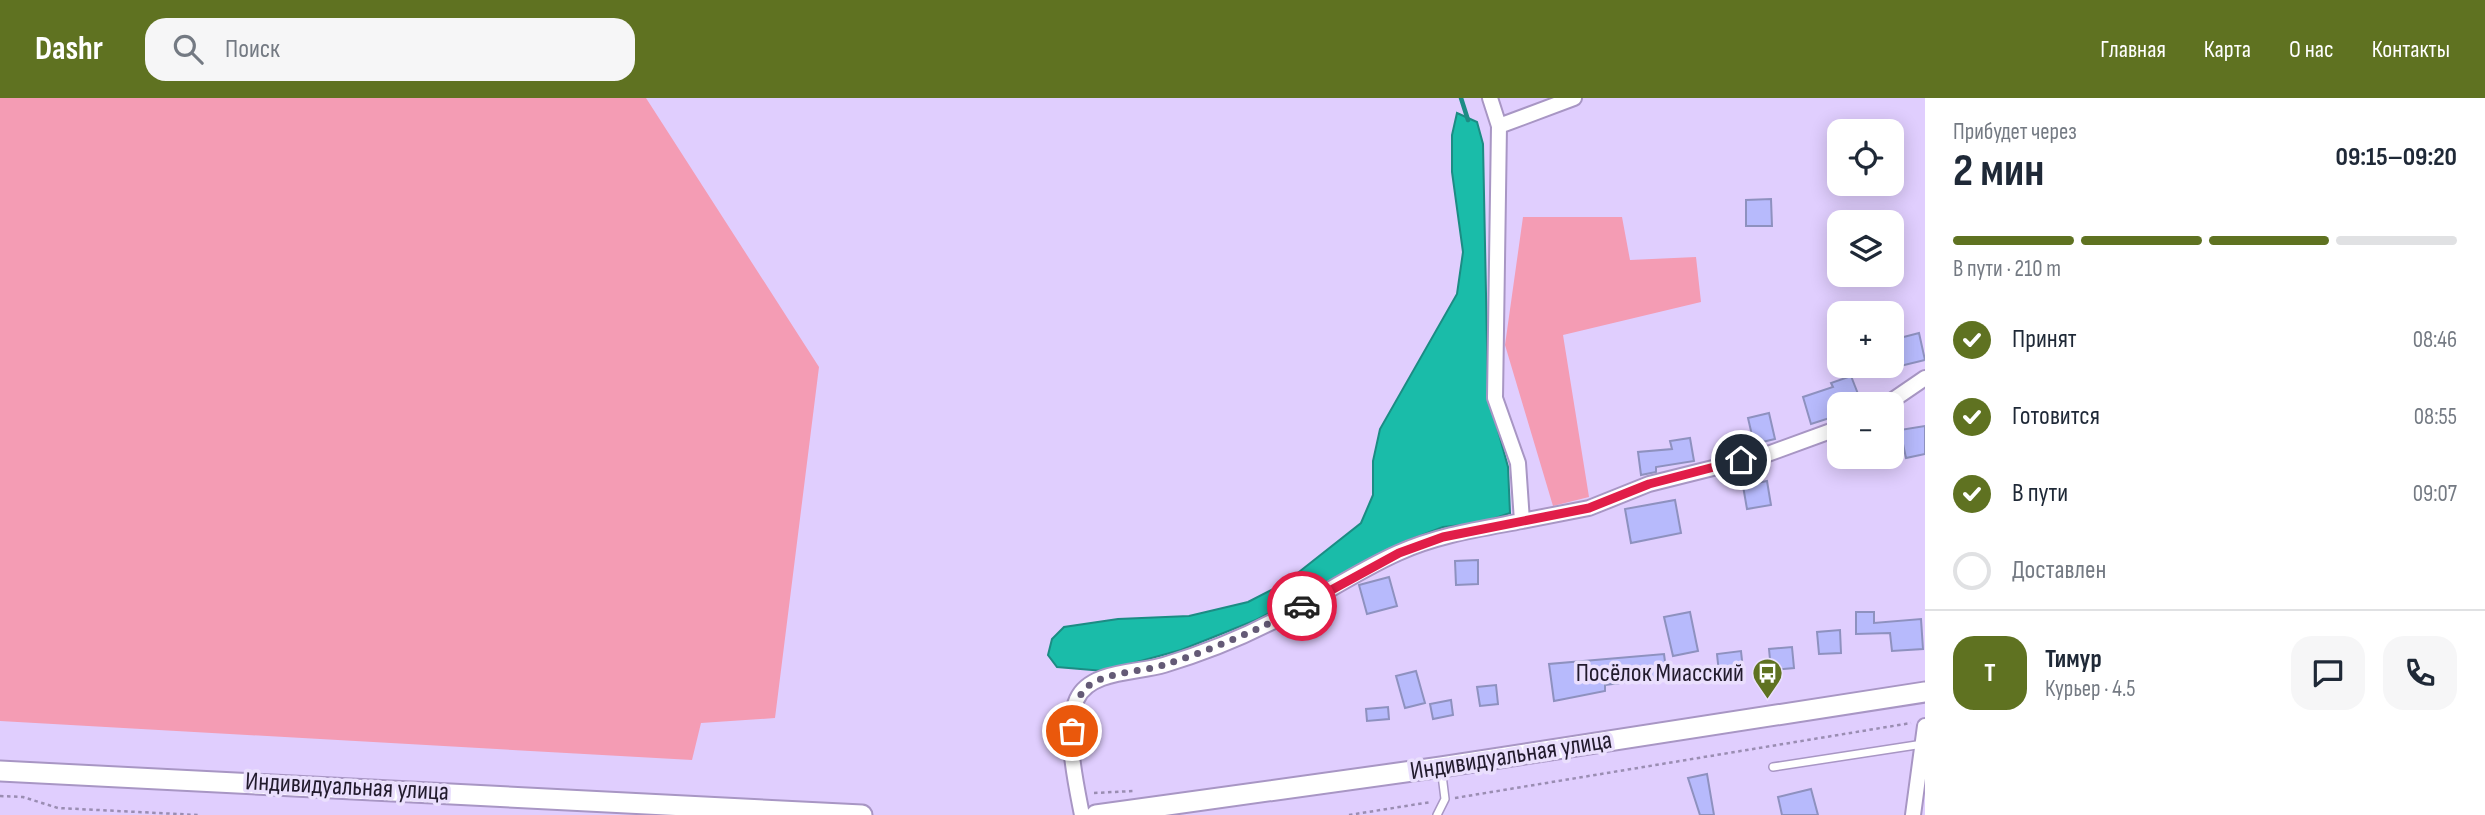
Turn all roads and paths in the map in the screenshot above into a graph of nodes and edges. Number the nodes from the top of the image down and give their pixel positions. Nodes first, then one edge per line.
1 (1490, 98) edge
2 (1574, 98) edge
3 (1499, 126) junction
4 (1925, 378) edge
5 (1904, 392) edge
6 (1827, 432) edge
7 (1522, 521) junction
8 (1925, 692) edge
9 (1918, 725) edge
10 (1923, 744) junction
11 (1441, 766) junction
12 (1773, 767) dead end
13 (0, 771) edge
14 (0, 796) edge
15 (1444, 799) junction
16 (669, 810) edge
17 (1185, 810) edge
18 (198, 815) edge
19 (862, 815) edge
20 (1082, 815) edge
21 (1096, 815) edge
22 (1349, 815) edge
23 (1437, 815) edge
24 (1913, 815) edge

1 - 3 street
2 - 3 street
3 - 7 street
4 - 5 street
6 - 7 street
7 - 20 street
8 - 11 main road, Индивидуальная улица
9 - 10 street
9 - 15 path
10 - 12 lane
10 - 24 street
11 - 15 lane
11 - 17 main road, Индивидуальная улица
13 - 16 main road, Индивидуальная улица
14 - 18 path
15 - 22 path
15 - 23 lane
16 - 19 main road, Индивидуальная улица
17 - 21 main road, Индивидуальная улица

